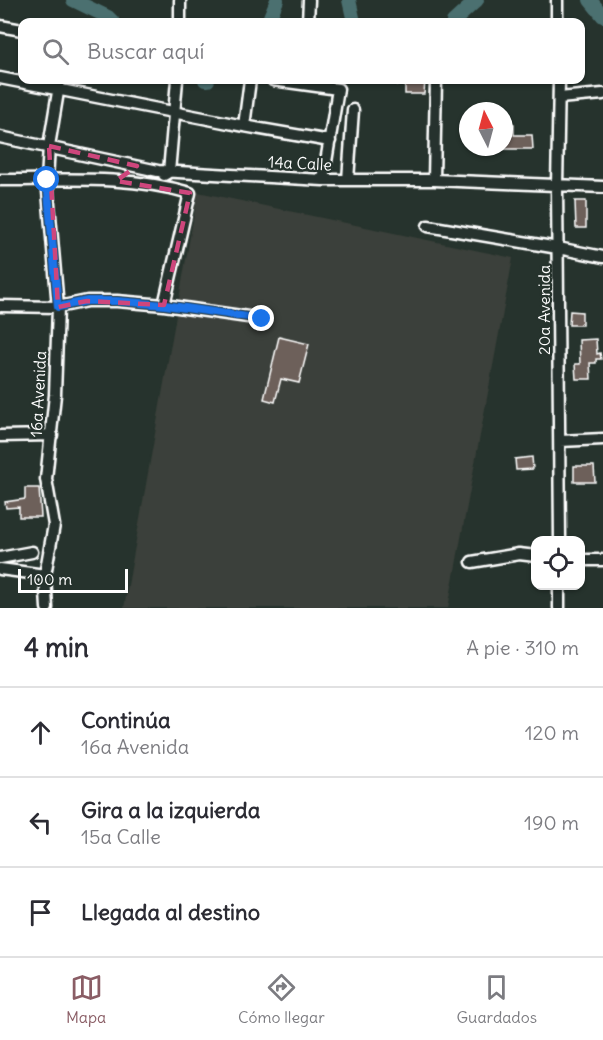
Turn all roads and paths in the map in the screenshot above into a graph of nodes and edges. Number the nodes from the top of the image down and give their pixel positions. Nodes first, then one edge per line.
1 (180, 0) edge
2 (309, 0) edge
3 (557, 0) edge
4 (180, 18) edge
5 (308, 18) edge
6 (557, 18) edge
7 (0, 26) edge
8 (18, 29) edge
9 (0, 78) edge
10 (18, 80) edge
11 (177, 84) edge
12 (249, 84) edge
13 (302, 84) edge
14 (436, 84) edge
15 (559, 84) edge
16 (59, 85) edge
17 (603, 94) edge
18 (559, 98) junction
19 (352, 110) dead end
20 (173, 112) junction
21 (244, 126) junction
22 (0, 137) edge
23 (330, 141) junction
24 (49, 146) junction
25 (137, 166) junction
26 (169, 172) junction
27 (200, 173) junction
28 (0, 180) edge
29 (47, 180) junction
30 (323, 180) junction
31 (348, 180) junction
32 (434, 180) junction
33 (116, 181) junction
34 (153, 184) junction
35 (557, 186) junction
36 (603, 187) edge
37 (190, 193) junction
38 (429, 226) dead end
39 (558, 248) junction
40 (603, 258) edge
41 (165, 305) junction
42 (0, 306) edge
43 (58, 307) junction
44 (262, 319) dead end
45 (52, 435) junction
46 (0, 436) edge
47 (603, 438) edge
48 (560, 441) junction
49 (560, 536) edge
50 (32, 552) dead end
51 (531, 555) edge
52 (0, 558) edge
53 (585, 560) edge
54 (603, 560) edge
55 (472, 562) dead end
56 (0, 569) edge
57 (45, 574) junction
58 (559, 590) edge
59 (47, 608) edge
60 (559, 608) edge

1 - 4 street
2 - 5 street
3 - 6 street
7 - 8 street
9 - 10 street
11 - 20 street
12 - 21 street
13 - 23 street
14 - 32 street
15 - 18 street, 20a Avenida
16 - 20 street
16 - 24 street, 16a Avenida
17 - 18 street
18 - 35 street, 20a Avenida
19 - 31 street
20 - 21 street
20 - 26 street
21 - 23 street
22 - 24 street, 14a Calle
23 - 30 street
24 - 25 street, 14a Calle
24 - 29 street, 16a Avenida
25 - 26 street, 14a Calle
25 - 33 street
26 - 27 street, 14a Calle
26 - 34 street
27 - 30 street, 14a Calle
27 - 37 street
28 - 29 street
29 - 33 street
29 - 43 street, 16a Avenida
30 - 31 street, 14a Calle
31 - 32 street, 14a Calle
32 - 35 street, 14a Calle
33 - 34 street
34 - 37 street
35 - 36 street, 14a Calle
35 - 39 street, 20a Avenida
37 - 41 street
38 - 39 street
39 - 40 street
39 - 48 street, 20a Avenida
41 - 43 street
41 - 44 street
42 - 43 street
43 - 45 street, 16a Avenida
45 - 46 street
45 - 57 street, 16a Avenida
47 - 48 street
48 - 49 street, 20a Avenida
50 - 52 street
51 - 55 street
53 - 54 street
56 - 57 street
57 - 59 street, 16a Avenida
58 - 60 street

